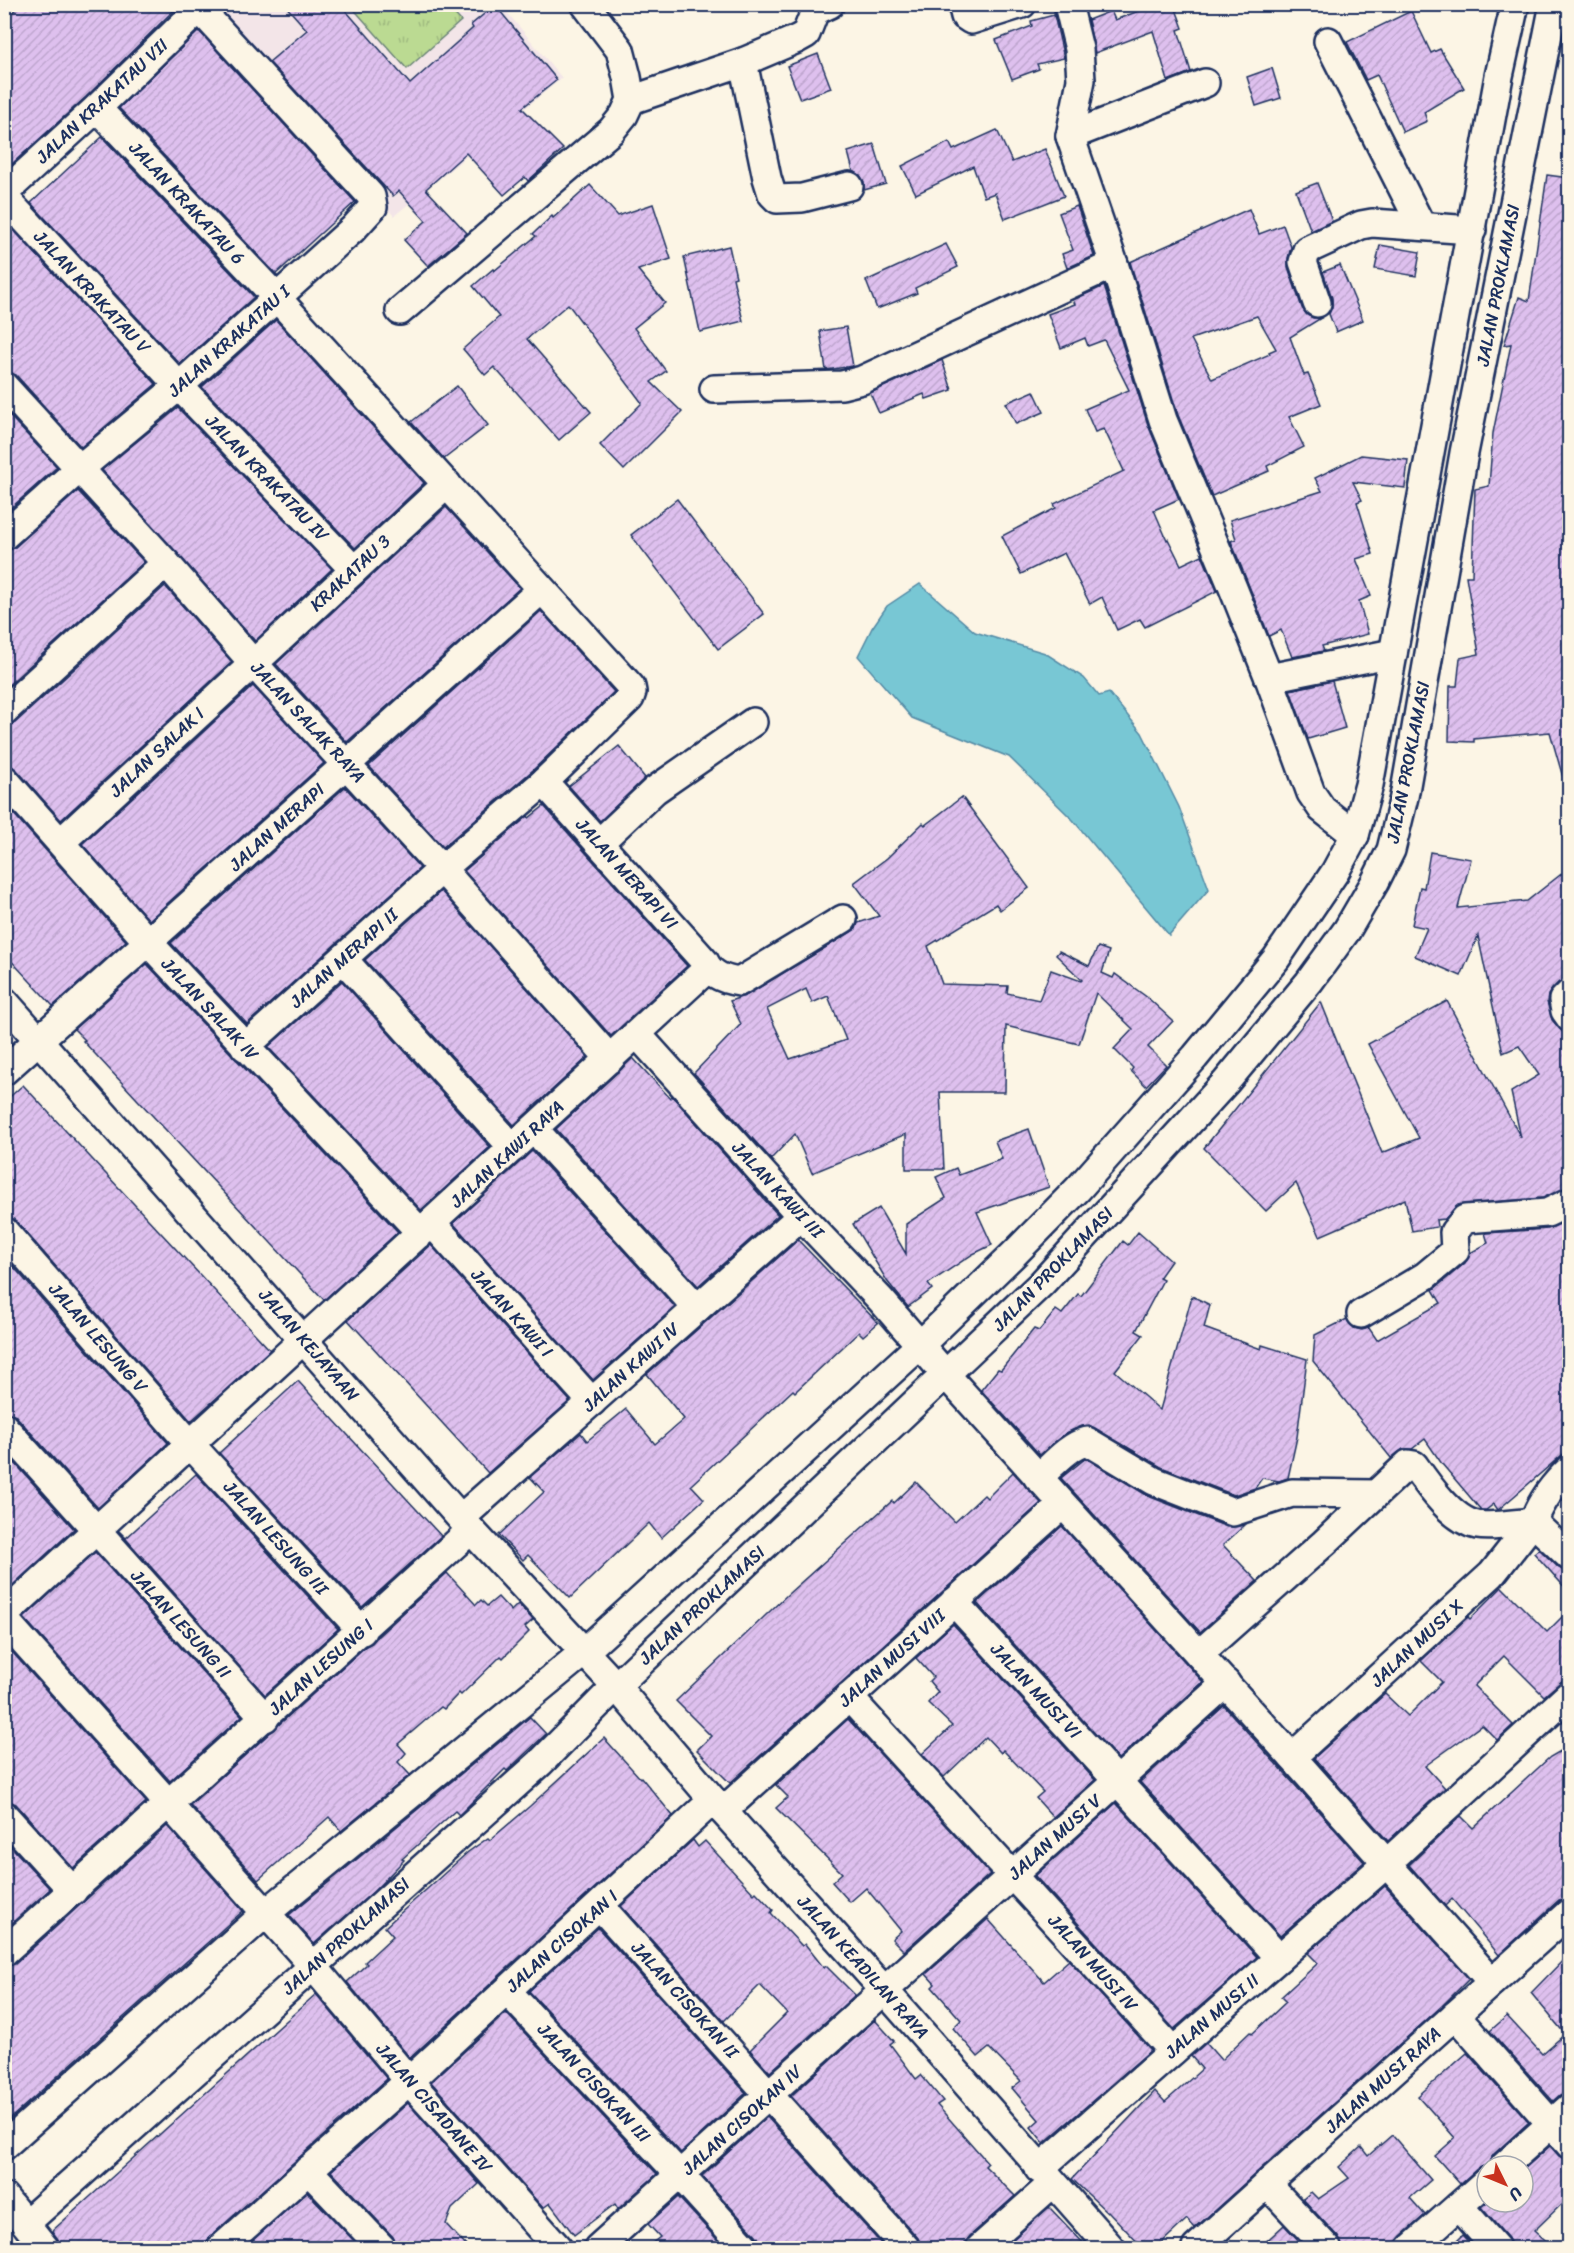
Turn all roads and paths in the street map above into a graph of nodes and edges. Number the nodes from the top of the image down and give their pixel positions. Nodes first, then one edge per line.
1 (585, 4) edge
2 (830, 4) edge
3 (962, 4) edge
4 (1022, 4) edge
5 (1068, 4) edge
6 (1515, 4) edge
7 (1554, 4) edge
8 (197, 7) edge
9 (1328, 41) dead end
10 (743, 62) junction
11 (1205, 82) dead end
12 (630, 100) junction
13 (97, 108) junction
14 (1070, 136) junction
15 (849, 186) dead end
16 (4, 193) edge
17 (4, 197) edge
18 (1420, 225) junction
19 (1472, 230) junction
20 (1114, 264) junction
21 (277, 297) junction
22 (1317, 303) dead end
23 (400, 311) dead end
24 (4, 386) edge
25 (179, 386) junction
26 (714, 389) dead end
27 (79, 469) junction
28 (447, 484) junction
29 (4, 536) edge
30 (166, 563) junction
31 (354, 570) junction
32 (541, 591) junction
33 (1393, 654) junction
34 (253, 663) junction
35 (1269, 678) junction
36 (4, 711) edge
37 (753, 722) dead end
38 (347, 764) junction
39 (4, 779) edge
40 (544, 782) junction
41 (1355, 835) junction
42 (61, 842) junction
43 (599, 843) junction
44 (442, 869) junction
45 (1335, 872) junction
46 (1375, 882) junction
47 (843, 919) dead end
48 (148, 942) junction
49 (344, 959) junction
50 (708, 968) junction
51 (1569, 993) edge
52 (4, 1001) edge
53 (1569, 1018) edge
54 (637, 1034) junction
55 (39, 1040) junction
56 (245, 1047) junction
57 (1195, 1056) junction
58 (610, 1059) junction
59 (4, 1071) edge
60 (1226, 1082) junction
61 (534, 1129) junction
62 (513, 1148) junction
63 (1569, 1202) edge
64 (801, 1216) junction
65 (426, 1228) junction
66 (9, 1246) edge
67 (697, 1308) junction
68 (1361, 1314) dead end
69 (305, 1340) junction
70 (919, 1346) junction
71 (946, 1375) junction
72 (592, 1402) junction
73 (4, 1426) edge
74 (191, 1444) junction
75 (1569, 1469) edge
76 (1038, 1478) junction
77 (1376, 1494) junction
78 (1062, 1505) junction
79 (1533, 1522) junction
80 (466, 1524) junction
81 (97, 1531) junction
82 (1569, 1557) edge
83 (954, 1602) junction
84 (4, 1617) edge
85 (362, 1631) junction
86 (584, 1652) junction
87 (1199, 1654) junction
88 (1226, 1683) junction
89 (616, 1686) junction
90 (1569, 1694) edge
91 (849, 1697) junction
92 (265, 1718) junction
93 (1293, 1757) junction
94 (1118, 1781) junction
95 (170, 1804) junction
96 (718, 1806) junction
97 (4, 1815) edge
98 (1386, 1864) junction
99 (1013, 1875) junction
100 (73, 1891) junction
101 (600, 1906) junction
102 (1569, 1912) edge
103 (266, 1913) junction
104 (4, 1952) edge
105 (1279, 1958) junction
106 (313, 1966) junction
107 (1492, 1982) junction
108 (507, 1991) junction
109 (885, 1991) junction
110 (1455, 2015) junction
111 (1173, 2051) junction
112 (409, 2080) junction
113 (769, 2093) junction
114 (1560, 2115) edge
115 (1569, 2145) edge
116 (4, 2146) edge
117 (1516, 2154) edge
118 (308, 2170) junction
119 (680, 2175) junction
120 (1046, 2176) junction
121 (1267, 2184) junction
122 (1475, 2192) edge
123 (4, 2197) edge
124 (1459, 2206) junction
125 (26, 2223) junction
126 (45, 2248) edge
127 (221, 2248) edge
128 (382, 2248) edge
129 (558, 2248) edge
130 (598, 2248) edge
131 (746, 2248) edge
132 (906, 2248) edge
133 (980, 2248) edge
134 (1111, 2248) edge
135 (1196, 2248) edge
136 (1327, 2248) edge
137 (1411, 2248) edge
138 (1496, 2248) edge

1 - 12 street
2 - 10 street
3 - 4 street
5 - 14 street
6 - 19 street, JALAN PROKLAMASI
7 - 46 street, JALAN PROKLAMASI
8 - 13 street, JALAN KRAKATAU VII
8 - 21 street, JALAN KRAKATAU I
9 - 18 street
10 - 12 street
10 - 15 street
11 - 14 street
12 - 23 street
13 - 16 street, JALAN KRAKATAU VII
13 - 21 street, JALAN KRAKATAU 6
14 - 20 street
17 - 25 street, JALAN KRAKATAU V
18 - 19 street
18 - 22 street
19 - 33 street, JALAN PROKLAMASI
20 - 26 street
20 - 35 street
21 - 25 street, JALAN KRAKATAU I
21 - 28 street, JALAN KRAKATAU 6
24 - 27 street, JALAN SALAK RAYA
25 - 27 street, JALAN KRAKATAU I
25 - 31 street, JALAN KRAKATAU IV
27 - 29 street, JALAN KRAKATAU I
27 - 30 street, JALAN SALAK RAYA
28 - 31 street, KRAKATAU 3
28 - 32 street, JALAN KRAKATAU 6
30 - 34 street, JALAN SALAK RAYA
30 - 36 street
31 - 34 street, KRAKATAU 3
32 - 38 street, JALAN MERAPI
32 - 40 street, JALAN MERAPI II
33 - 35 street
33 - 41 street, JALAN PROKLAMASI
34 - 38 street, JALAN SALAK RAYA
34 - 42 street, JALAN SALAK I
35 - 41 street
37 - 43 street
38 - 44 street, JALAN SALAK RAYA
38 - 48 street, JALAN MERAPI
39 - 42 street, JALAN SALAK IV
40 - 43 street, JALAN MERAPI VI
40 - 44 street, JALAN MERAPI II
41 - 45 street, JALAN PROKLAMASI
42 - 48 street, JALAN SALAK IV
43 - 50 street, JALAN MERAPI VI
44 - 49 street, JALAN MERAPI II
44 - 58 street, JALAN SALAK RAYA
45 - 46 street
45 - 57 street, JALAN PROKLAMASI
46 - 60 street, JALAN PROKLAMASI
47 - 50 street
48 - 55 street, JALAN MERAPI
48 - 56 street, JALAN SALAK IV
49 - 56 street, JALAN MERAPI II
49 - 62 street
50 - 54 street, JALAN KAWI RAYA
51 - 53 street
52 - 55 street, JALAN KEJAYAAN
54 - 58 street, JALAN KAWI RAYA
54 - 64 street, JALAN KAWI III
55 - 59 street, JALAN MERAPI
55 - 69 street, JALAN KEJAYAAN
56 - 65 street, JALAN SALAK IV
57 - 60 street
57 - 70 street, JALAN PROKLAMASI
58 - 61 street, JALAN KAWI RAYA
60 - 71 street, JALAN PROKLAMASI
61 - 62 street, JALAN KAWI RAYA
61 - 67 street
62 - 65 street, JALAN KAWI RAYA
63 - 68 street
64 - 67 street, JALAN KAWI IV
64 - 70 street, JALAN KAWI III
65 - 69 street, JALAN KAWI RAYA
65 - 72 street, JALAN KAWI I
66 - 74 street, JALAN LESUNG V
67 - 72 street, JALAN KAWI IV
69 - 74 street, JALAN KAWI RAYA
69 - 80 street, JALAN KEJAYAAN
70 - 71 street, JALAN KAWI III
70 - 86 street, JALAN PROKLAMASI
71 - 76 street, JALAN KAWI III
71 - 89 street, JALAN PROKLAMASI
72 - 80 street, JALAN KAWI IV
73 - 81 street, JALAN LESUNG II
74 - 81 street, JALAN KAWI RAYA
74 - 85 street, JALAN LESUNG III
75 - 79 street, JALAN MUSI X
76 - 77 street
76 - 78 street, JALAN KAWI III
77 - 79 street
77 - 87 street
78 - 83 street, JALAN MUSI VIII
78 - 87 street, JALAN KAWI III
79 - 82 street
79 - 93 street, JALAN MUSI X
80 - 85 street, JALAN LESUNG I
80 - 86 street, JALAN KEJAYAAN
81 - 84 street, JALAN KAWI RAYA
81 - 92 street, JALAN LESUNG II
83 - 91 street, JALAN MUSI VIII
83 - 94 street, JALAN MUSI VI
84 - 95 street, JALAN CISADANE IV
85 - 92 street, JALAN LESUNG I
86 - 89 street, JALAN KEJAYAAN
86 - 103 street, JALAN PROKLAMASI
87 - 88 street, JALAN KAWI III
88 - 93 street, JALAN KAWI III
88 - 94 street, JALAN MUSI V
89 - 96 street, JALAN KEADILAN RAYA
89 - 106 street, JALAN PROKLAMASI
90 - 98 street, JALAN MUSI II
91 - 96 street, JALAN MUSI VIII
91 - 99 street, JALAN MUSI IV
92 - 95 street, JALAN LESUNG I
93 - 98 street, JALAN KAWI III
94 - 99 street, JALAN MUSI V
94 - 105 street, JALAN MUSI VI
95 - 100 street, JALAN LESUNG I
95 - 103 street, JALAN CISADANE IV
96 - 101 street, JALAN CISOKAN I
96 - 109 street, JALAN KEADILAN RAYA
97 - 100 street
98 - 105 street, JALAN MUSI II
98 - 107 street, JALAN KAWI III
99 - 109 street, JALAN MUSI V
99 - 111 street, JALAN MUSI IV
100 - 104 street, JALAN LESUNG I
101 - 108 street, JALAN CISOKAN I
101 - 113 street, JALAN CISOKAN II
102 - 107 street, JALAN MUSI RAYA
103 - 106 street, JALAN CISADANE IV
103 - 116 street, JALAN PROKLAMASI
105 - 111 street, JALAN MUSI II
106 - 112 street, JALAN CISADANE IV
106 - 125 street, JALAN PROKLAMASI
107 - 110 street, JALAN MUSI RAYA
108 - 112 street, JALAN CISOKAN I
108 - 119 street, JALAN CISOKAN III
109 - 113 street, JALAN CISOKAN IV
109 - 120 street, JALAN KEADILAN RAYA
110 - 114 street
110 - 121 street, JALAN MUSI RAYA
111 - 120 street, JALAN MUSI II
112 - 118 street, JALAN CISOKAN I
112 - 129 street, JALAN CISADANE IV
113 - 119 street, JALAN CISOKAN IV
113 - 132 street, JALAN CISOKAN II
114 - 115 street
114 - 117 street
118 - 127 street, JALAN CISOKAN I
118 - 128 street
119 - 130 street, JALAN CISOKAN IV
119 - 131 street, JALAN CISOKAN III
120 - 133 street, JALAN MUSI II
120 - 134 street, JALAN KEADILAN RAYA
121 - 135 street, JALAN MUSI RAYA
121 - 136 street
122 - 124 street
123 - 125 street
124 - 137 street
124 - 138 street
125 - 126 street

